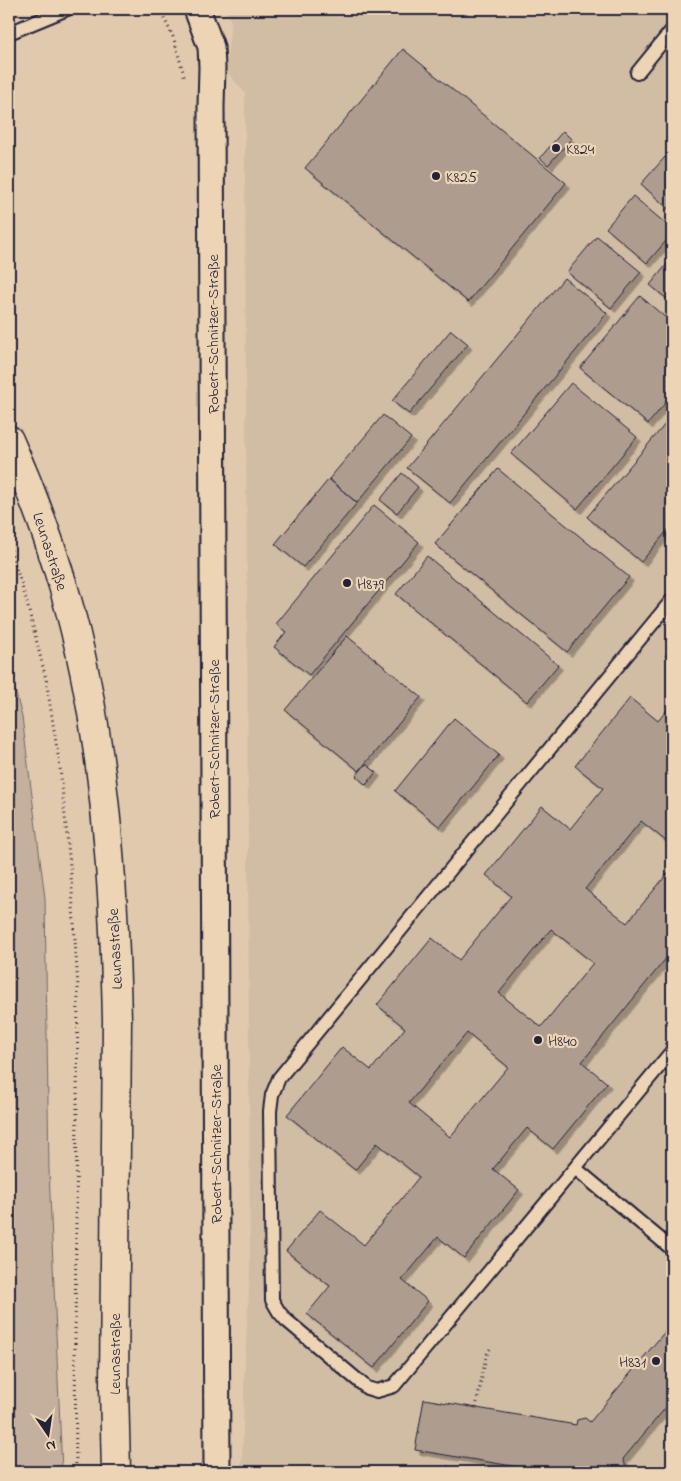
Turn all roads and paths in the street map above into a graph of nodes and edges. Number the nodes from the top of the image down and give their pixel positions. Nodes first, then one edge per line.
1 (67, 9) edge
2 (197, 9) edge
3 (672, 30) edge
4 (9, 33) edge
5 (637, 73) dead end
6 (9, 440) edge
7 (9, 544) edge
8 (672, 600) edge
9 (672, 1052) edge
10 (575, 1168) junction
11 (672, 1249) edge
12 (491, 1347) dead end
13 (476, 1408) dead end
14 (76, 1472) edge
15 (116, 1472) edge
16 (217, 1472) edge
17 (434, 1472) edge
18 (483, 1472) edge

1 - 4 lane
2 - 16 street, Robert-Schnitzer-Straße
3 - 5 lane
6 - 15 main road, Leunastraße
7 - 14 path
8 - 10 lane
9 - 10 lane
10 - 11 lane
12 - 13 path
17 - 18 path

